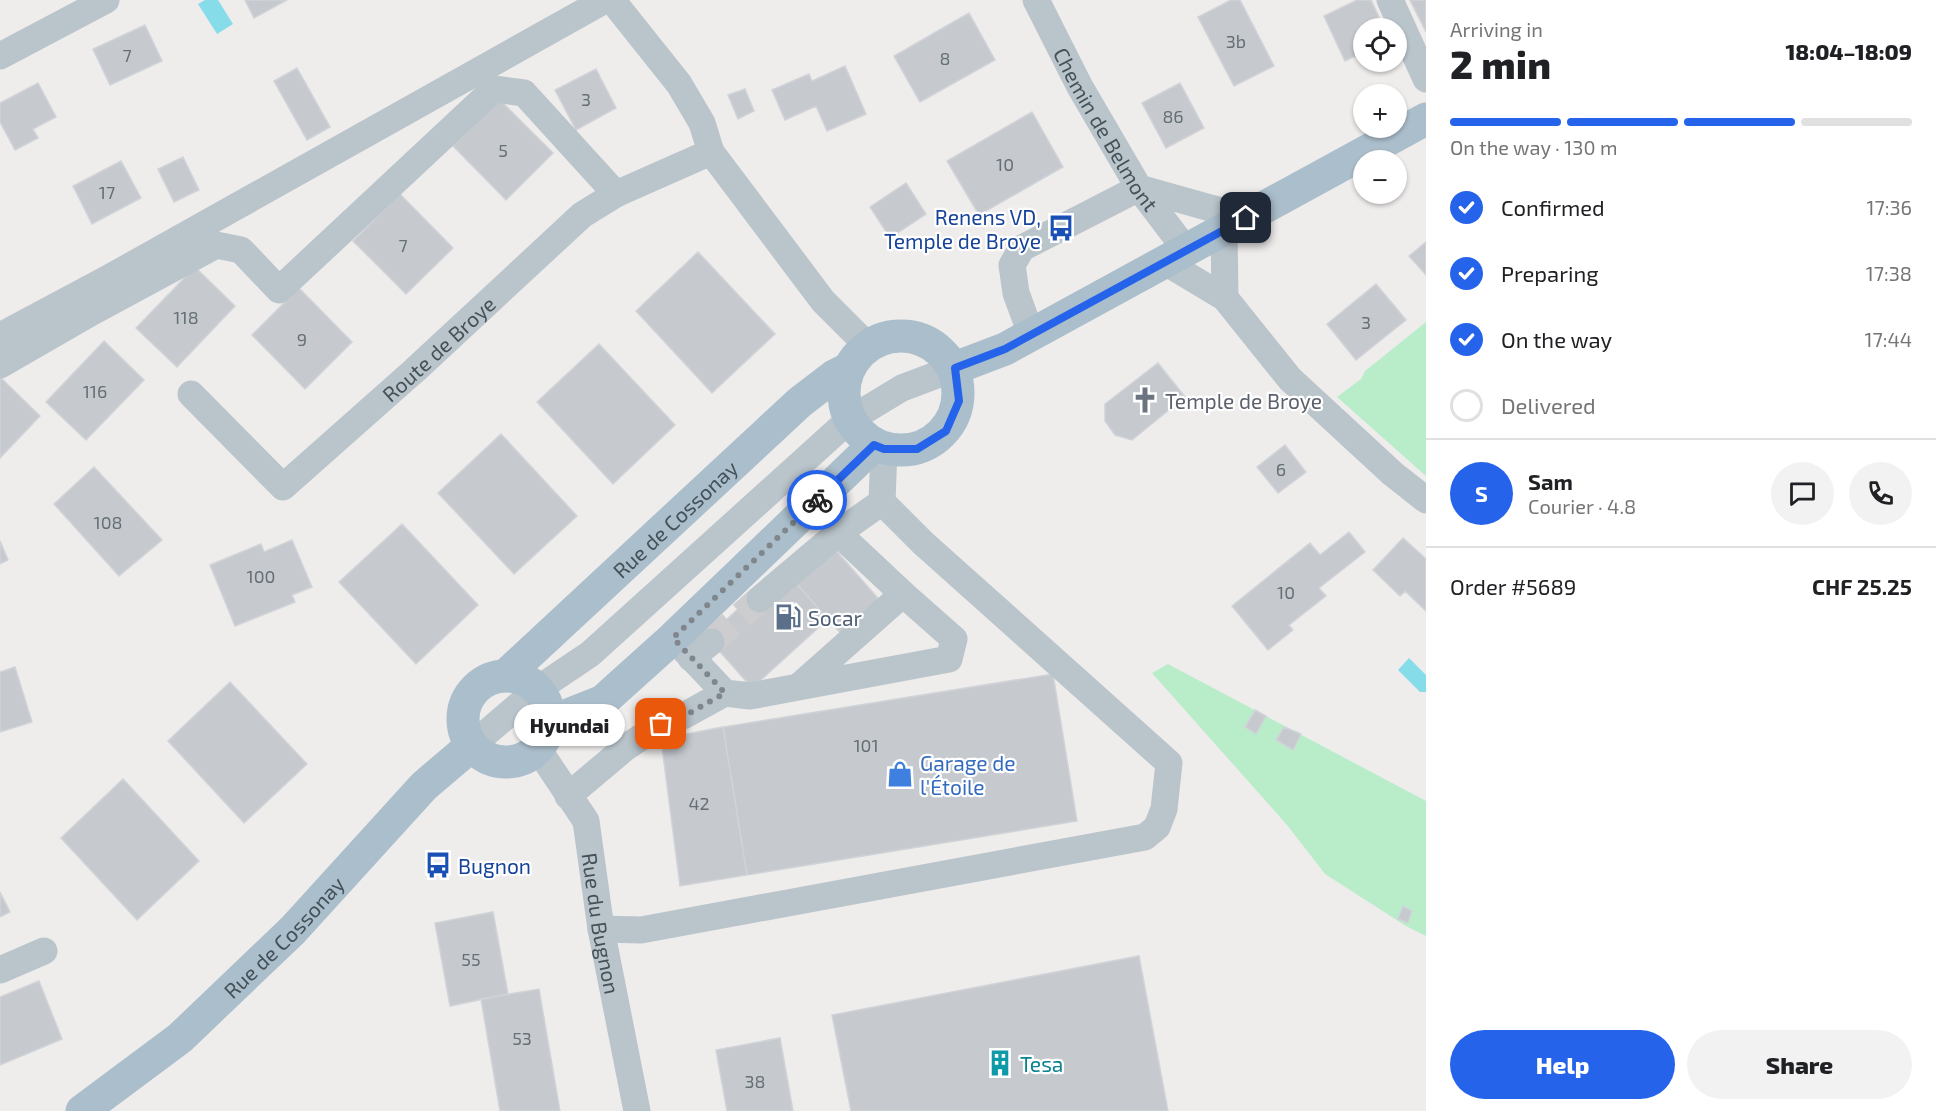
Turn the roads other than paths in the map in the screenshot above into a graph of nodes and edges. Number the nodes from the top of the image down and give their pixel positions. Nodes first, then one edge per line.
1 (106, 0) edge
2 (605, 0) edge
3 (612, 0) edge
4 (1036, 0) edge
5 (1390, 0) edge
6 (0, 56) edge
7 (1426, 79) edge
8 (1426, 119) edge
9 (711, 152) junction
10 (1138, 188) junction
11 (616, 194) junction
12 (1235, 224) junction
13 (1176, 256) junction
14 (1225, 298) junction
15 (1031, 333) junction
16 (0, 336) edge
17 (857, 357) junction
18 (0, 365) edge
19 (955, 368) junction
20 (191, 394) dead end
21 (849, 420) junction
22 (879, 447) junction
23 (1426, 500) edge
24 (882, 502) junction
25 (838, 532) junction
26 (903, 594) junction
27 (760, 599) tunnel mouth
28 (692, 646) junction
29 (506, 675) junction
30 (798, 687) junction
31 (538, 689) junction
32 (725, 693) junction
33 (544, 736) junction
34 (471, 746) junction
35 (568, 796) junction
36 (601, 929) junction
37 (44, 951) dead end
38 (0, 970) edge
39 (82, 1111) edge
40 (637, 1111) edge

1 - 6 street
2 - 16 street
3 - 9 street
4 - 10 street, Chemin de Belmont
5 - 7 street
8 - 12 main road
9 - 11 street, Route de Broye
9 - 17 street
10 - 12 street
10 - 13 street, Chemin de Belmont
10 - 15 street
11 - 18 street
11 - 20 street, Route de Broye
12 - 13 main road
12 - 14 street
13 - 14 street
13 - 15 main road
14 - 23 street
15 - 19 main road
17 - 19 main road, Rue de Cossonay
17 - 21 main road
17 - 29 main road, Rue de Cossonay
19 - 21 street
19 - 22 main road
21 - 22 main road
21 - 31 street
22 - 24 street
22 - 28 main road
24 - 25 street
24 - 36 street
25 - 26 street
25 - 27 street
26 - 30 street
26 - 30 street
28 - 32 street
28 - 33 main road
29 - 31 main road
29 - 34 main road, Rue de Cossonay
30 - 32 street
31 - 33 main road
31 - 34 street
32 - 35 street
33 - 34 main road
33 - 35 street, Rue du Bugnon
34 - 39 main road, Rue de Cossonay
35 - 36 street, Rue du Bugnon
36 - 40 street, Rue du Bugnon
37 - 38 street

